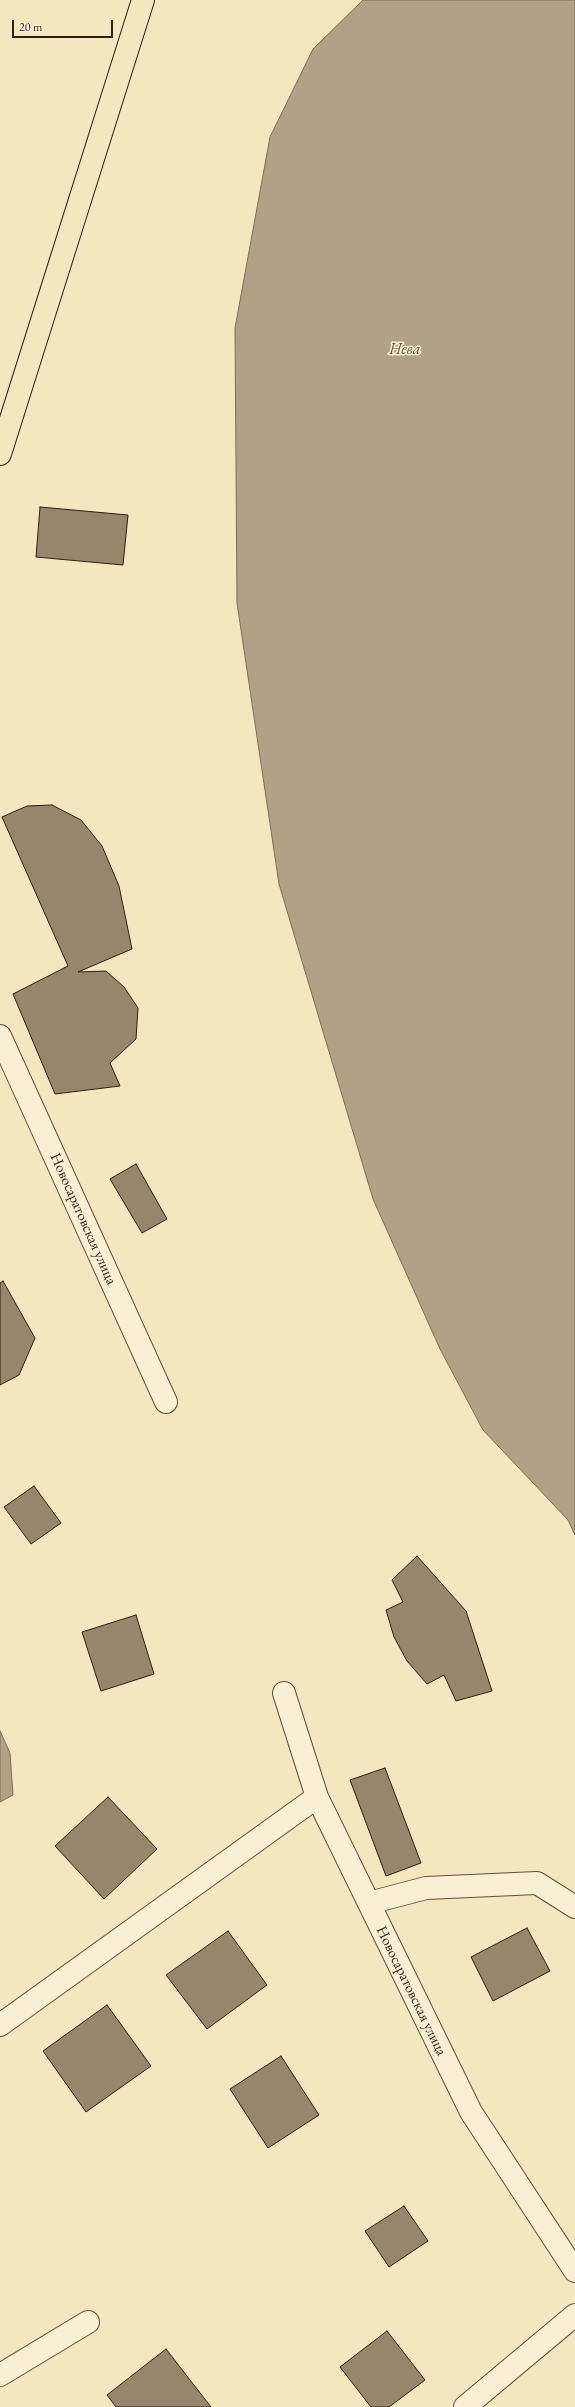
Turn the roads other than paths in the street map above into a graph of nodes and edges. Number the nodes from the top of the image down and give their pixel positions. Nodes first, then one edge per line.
1 (142, 0) edge
2 (0, 454) edge
3 (0, 1036) edge
4 (166, 1402) dead end
5 (284, 1692) dead end
6 (317, 1797) junction
7 (369, 1903) junction
8 (575, 1907) edge
9 (0, 2025) edge
10 (575, 2271) edge
11 (575, 2315) edge
12 (88, 2322) dead end
13 (0, 2375) edge
14 (465, 2407) edge

1 - 2 main road
3 - 4 street, Новосаратовская улица
5 - 6 street, Новосаратовская улица
6 - 7 street, Новосаратовская улица
6 - 9 street
7 - 8 street
7 - 10 street, Новосаратовская улица
11 - 14 street
12 - 13 street

